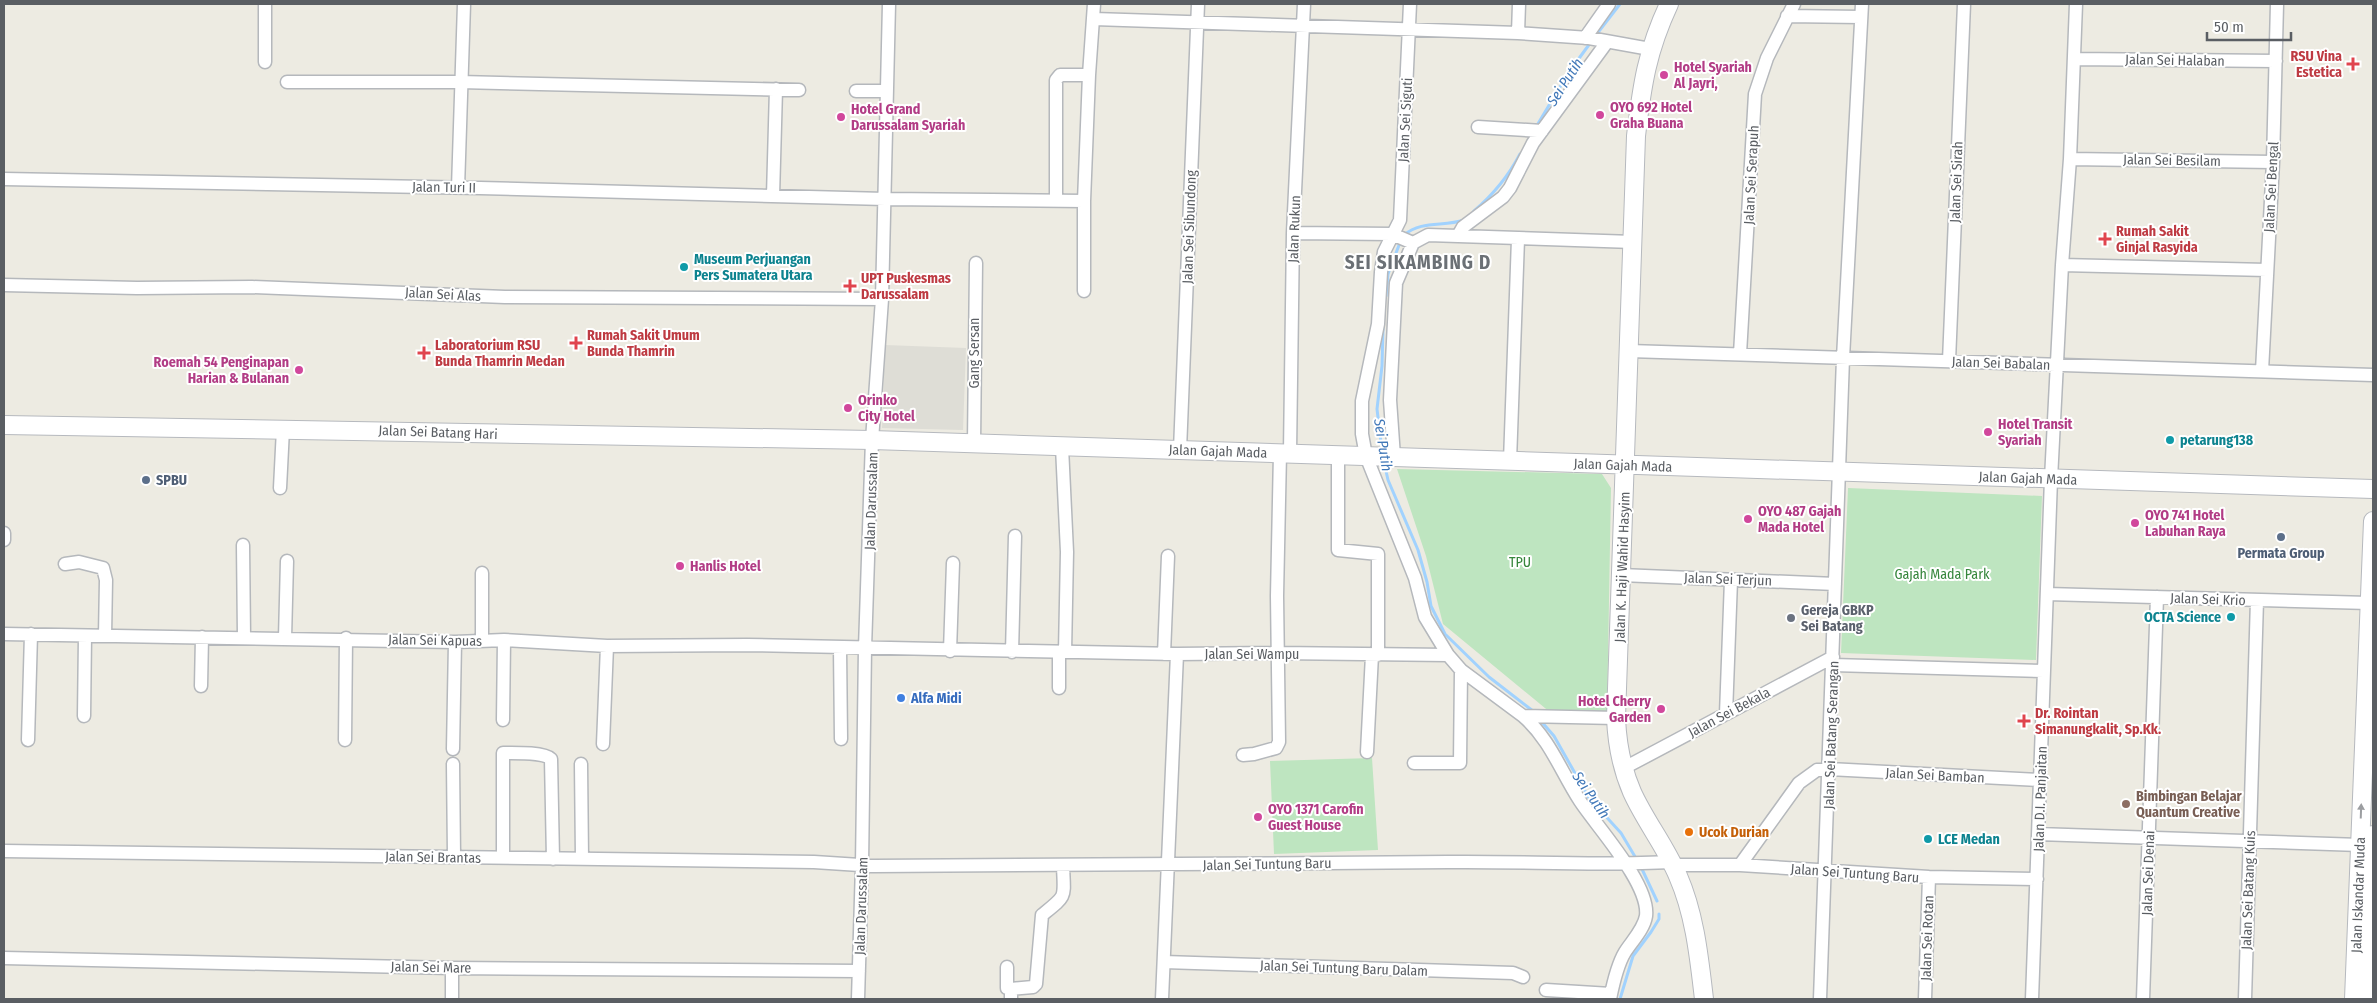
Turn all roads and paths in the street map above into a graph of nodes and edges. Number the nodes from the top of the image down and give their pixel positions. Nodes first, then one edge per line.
1 (265, 4) edge
2 (464, 4) edge
3 (889, 4) edge
4 (1094, 4) edge
5 (1198, 4) edge
6 (1304, 4) edge
7 (1410, 4) edge
8 (1518, 4) edge
9 (1609, 4) edge
10 (1669, 4) edge
11 (1794, 4) edge
12 (1862, 4) edge
13 (1964, 4) edge
14 (2076, 4) edge
15 (2277, 4) edge
16 (1787, 16) junction
17 (1861, 17) junction
18 (1094, 19) junction
19 (1197, 23) junction
20 (1303, 26) junction
21 (1409, 31) junction
22 (1518, 33) junction
23 (1595, 40) junction
24 (1650, 49) junction
25 (2074, 59) junction
26 (265, 62) dead end
27 (2276, 62) junction
28 (1088, 74) junction
29 (287, 82) dead end
30 (460, 82) junction
31 (776, 90) junction
32 (799, 90) dead end
33 (856, 90) dead end
34 (887, 91) junction
35 (1478, 127) dead end
36 (1537, 131) junction
37 (2070, 159) junction
38 (2273, 162) junction
39 (4, 179) edge
40 (458, 188) junction
41 (773, 196) junction
42 (885, 199) junction
43 (1056, 200) junction
44 (1084, 201) junction
45 (1293, 233) junction
46 (1458, 236) junction
47 (1402, 238) junction
48 (1518, 239) junction
49 (1633, 242) junction
50 (976, 263) dead end
51 (2062, 265) junction
52 (2267, 270) junction
53 (4, 285) edge
54 (1084, 291) dead end
55 (882, 299) junction
56 (1629, 351) junction
57 (1740, 354) junction
58 (1843, 358) junction
59 (1949, 361) junction
60 (2057, 365) junction
61 (2262, 371) junction
62 (2373, 375) edge
63 (4, 424) edge
64 (283, 429) junction
65 (872, 440) junction
66 (974, 443) junction
67 (1062, 447) junction
68 (1180, 450) junction
69 (1285, 453) junction
70 (1338, 455) junction
71 (1368, 456) junction
72 (1391, 457) junction
73 (1510, 461) junction
74 (1626, 465) junction
75 (1839, 472) junction
76 (2051, 479) junction
77 (280, 488) dead end
78 (2373, 490) edge
79 (2373, 521) edge
80 (4, 533) edge
81 (1015, 536) dead end
82 (4, 540) edge
83 (243, 545) dead end
84 (1168, 556) dead end
85 (287, 561) dead end
86 (953, 563) dead end
87 (65, 564) dead end
88 (482, 573) dead end
89 (1621, 576) junction
90 (1731, 580) junction
91 (1835, 584) junction
92 (2047, 594) junction
93 (2157, 597) junction
94 (2257, 600) junction
95 (2369, 604) junction
96 (4, 634) edge
97 (32, 634) junction
98 (85, 636) junction
99 (105, 636) junction
100 (202, 637) junction
101 (244, 637) junction
102 (285, 638) junction
103 (346, 638) junction
104 (504, 640) junction
105 (482, 641) junction
106 (455, 642) junction
107 (606, 646) junction
108 (840, 648) junction
109 (865, 648) junction
110 (950, 650) junction
111 (1012, 652) junction
112 (1062, 652) junction
113 (1278, 653) junction
114 (1164, 654) junction
115 (1177, 654) junction
116 (1375, 655) junction
117 (1448, 655) junction
118 (1833, 661) junction
119 (1461, 670) junction
120 (2044, 671) junction
121 (201, 686) dead end
122 (1059, 688) dead end
123 (1726, 714) junction
124 (84, 716) dead end
125 (1526, 717) junction
126 (1616, 718) junction
127 (503, 720) dead end
128 (841, 739) dead end
129 (28, 740) dead end
130 (345, 740) dead end
131 (603, 744) dead end
132 (453, 749) dead end
133 (1367, 752) dead end
134 (1243, 754) dead end
135 (1414, 763) dead end
136 (453, 764) dead end
137 (581, 764) dead end
138 (1624, 768) junction
139 (1830, 768) junction
140 (2368, 775) edge
141 (2040, 780) junction
142 (2038, 834) junction
143 (2149, 837) junction
144 (2249, 840) junction
145 (2367, 840) edge
146 (4, 851) edge
147 (454, 856) junction
148 (503, 857) junction
149 (553, 859) junction
150 (582, 859) junction
151 (1635, 864) junction
152 (1672, 864) junction
153 (862, 865) junction
154 (1063, 865) junction
155 (1169, 865) junction
156 (1740, 865) junction
157 (1826, 871) junction
158 (1929, 878) junction
159 (2036, 879) junction
160 (4, 958) edge
161 (1164, 962) junction
162 (452, 968) junction
163 (1007, 968) dead end
164 (859, 971) junction
165 (1523, 977) dead end
166 (1546, 990) dead end
167 (1011, 994) edge
168 (1611, 997) edge
169 (452, 999) edge
170 (858, 999) edge
171 (1162, 999) edge
172 (1704, 999) edge
173 (1820, 999) edge
174 (1925, 999) edge
175 (2032, 999) edge
176 (2143, 999) edge
177 (2245, 999) edge
178 (2354, 999) edge
179 (2366, 999) edge

1 - 26 street
2 - 30 street
3 - 34 street, Jalan Darussalam
4 - 18 street
5 - 19 street, Jalan Sei Sibundong
6 - 20 street, Jalan Rukun
7 - 21 street, Jalan Sei Siguti
8 - 22 street
9 - 23 street
10 - 24 street, Jalan K. Haji Wahid Hasyim
11 - 16 street, Jalan Sei Serapuh
12 - 17 street, Jalan Sei Batang Serangan
13 - 59 street, Jalan Sei Sirah
14 - 25 street, Jalan D.I. Panjaitan
15 - 27 street, Jalan Sei Bengal
16 - 17 street
16 - 57 street, Jalan Sei Serapuh
17 - 58 street, Jalan Sei Batang Serangan
18 - 19 street
18 - 28 street
19 - 20 street
19 - 68 street, Jalan Sei Sibundong
20 - 21 street
20 - 45 street, Jalan Rukun
21 - 22 street
21 - 47 street, Jalan Sei Siguti
22 - 23 street
23 - 24 street
23 - 36 street
24 - 49 street, Jalan K. Haji Wahid Hasyim
25 - 27 street, Jalan Sei Halaban
25 - 37 street, Jalan D.I. Panjaitan
27 - 38 street, Jalan Sei Bengal
28 - 43 street
28 - 44 street
29 - 30 street
30 - 31 street
30 - 40 street
31 - 32 street
31 - 41 street
33 - 34 street
34 - 42 street, Jalan Darussalam
35 - 36 street
36 - 46 street
37 - 38 street, Jalan Sei Besilam
37 - 51 street, Jalan D.I. Panjaitan
38 - 52 street, Jalan Sei Bengal
39 - 40 street, Jalan Turi II
40 - 41 street, Jalan Turi II
41 - 42 street, Jalan Turi II
42 - 43 street, Jalan Turi II
42 - 55 street, Jalan Darussalam
43 - 44 street, Jalan Turi II
44 - 54 street
45 - 47 street
45 - 69 street, Jalan Rukun
46 - 47 street
46 - 48 street
47 - 71 street
47 - 72 street
48 - 49 street
48 - 73 street
49 - 56 street, Jalan K. Haji Wahid Hasyim
50 - 66 street, Gang Sersan
51 - 52 street
51 - 60 street, Jalan D.I. Panjaitan
52 - 61 street, Jalan Sei Bengal
53 - 55 street, Jalan Sei Alas
55 - 65 street, Jalan Darussalam
56 - 57 street, Jalan Sei Babalan
56 - 74 street, Jalan K. Haji Wahid Hasyim
57 - 58 street, Jalan Sei Babalan
58 - 59 street, Jalan Sei Babalan
58 - 75 street, Jalan Sei Batang Serangan
59 - 60 street, Jalan Sei Babalan
60 - 61 street, Jalan Sei Babalan
60 - 76 street, Jalan D.I. Panjaitan
61 - 62 street, Jalan Sei Babalan
63 - 64 street, Jalan Sei Batang Hari
64 - 65 street, Jalan Sei Batang Hari
64 - 77 street
65 - 66 street, Jalan Gajah Mada
65 - 109 street, Jalan Darussalam
66 - 67 street, Jalan Gajah Mada
67 - 68 street, Jalan Gajah Mada
67 - 112 street
68 - 69 street, Jalan Gajah Mada
69 - 70 street, Jalan Gajah Mada
69 - 113 street, Jalan Rukun
70 - 71 street, Jalan Gajah Mada
70 - 116 street
71 - 72 street, Jalan Gajah Mada
71 - 117 street
72 - 73 street, Jalan Gajah Mada
73 - 74 street, Jalan Gajah Mada
74 - 75 street, Jalan Gajah Mada
74 - 89 street, Jalan K. Haji Wahid Hasyim
75 - 76 street, Jalan Gajah Mada
75 - 91 street, Jalan Sei Batang Serangan
76 - 78 street, Jalan Gajah Mada
76 - 92 street, Jalan D.I. Panjaitan
79 - 95 street, Jalan Iskandar Muda
80 - 82 street
81 - 111 street
83 - 101 street
84 - 114 street
85 - 102 street
86 - 110 street
87 - 99 street
88 - 105 street
89 - 90 street, Jalan Sei Terjun
89 - 126 street, Jalan K. Haji Wahid Hasyim
90 - 91 street, Jalan Sei Terjun
90 - 123 street
91 - 118 street, Jalan Sei Batang Serangan
92 - 93 street, Jalan Sei Krio
92 - 120 street, Jalan D.I. Panjaitan
93 - 94 street, Jalan Sei Krio
93 - 143 street, Jalan Sei Denai
94 - 95 street, Jalan Sei Krio
94 - 144 street, Jalan Sei Batang Kuis
95 - 140 street, Jalan Iskandar Muda
96 - 97 street, Jalan Sei Kapuas
97 - 98 street, Jalan Sei Kapuas
97 - 129 street
98 - 99 street, Jalan Sei Kapuas
98 - 124 street
99 - 100 street, Jalan Sei Kapuas
100 - 101 street, Jalan Sei Kapuas
100 - 121 street
101 - 102 street, Jalan Sei Kapuas
102 - 103 street, Jalan Sei Kapuas
103 - 106 street, Jalan Sei Kapuas
103 - 130 street
104 - 105 street, Jalan Sei Kapuas
104 - 107 street, Jalan Sei Kapuas
104 - 127 street
105 - 106 street, Jalan Sei Kapuas
106 - 132 street
107 - 108 street, Jalan Sei Kapuas
107 - 131 street
108 - 109 street, Jalan Sei Kapuas
108 - 128 street
109 - 110 street, Jalan Sei Wampu
109 - 153 street, Jalan Darussalam
110 - 111 street, Jalan Sei Wampu
111 - 112 street, Jalan Sei Wampu
112 - 114 street, Jalan Sei Wampu
112 - 122 street
113 - 115 street, Jalan Sei Wampu
113 - 116 street, Jalan Sei Wampu
113 - 134 street, Jalan Rukun
114 - 115 street, Jalan Sei Wampu
115 - 155 street
116 - 117 street, Jalan Sei Wampu
116 - 133 street
117 - 119 street
118 - 120 street, Jalan Sei Bekala
118 - 123 street, Jalan Sei Bekala
118 - 139 street, Jalan Sei Batang Serangan
119 - 125 street
119 - 135 street
120 - 141 street, Jalan D.I. Panjaitan
123 - 138 street, Jalan Sei Bekala
125 - 126 street
125 - 151 street
126 - 138 street, Jalan K. Haji Wahid Hasyim
136 - 147 street
137 - 150 street
138 - 152 street, Jalan K. Haji Wahid Hasyim
139 - 141 street, Jalan Sei Bamban
139 - 156 street
139 - 157 street, Jalan Sei Batang Serangan
145 -> 140 street, Jalan Iskandar Muda
141 - 142 street, Jalan D.I. Panjaitan
142 - 143 street
142 - 159 street, Jalan D.I. Panjaitan
143 - 144 street
143 - 176 street, Jalan Sei Denai
144 - 145 street
144 - 177 street, Jalan Sei Batang Kuis
145 - 178 street, Jalan Iskandar Muda
145 - 179 street, Jalan Iskandar Muda
146 - 147 street, Jalan Sei Brantas
147 - 148 street, Jalan Sei Brantas
148 - 149 street, Jalan Sei Brantas
148 - 149 street
149 - 150 street, Jalan Sei Brantas
150 - 153 street, Jalan Sei Brantas
151 - 152 street, Jalan Sei Tuntung Baru
151 - 155 street, Jalan Sei Tuntung Baru
151 - 168 street
152 - 156 street, Jalan Sei Tuntung Baru
152 - 172 street, Jalan K. Haji Wahid Hasyim
153 - 154 street, Jalan Sei Tuntung Baru
153 - 164 street, Jalan Darussalam
154 - 155 street, Jalan Sei Tuntung Baru
154 - 167 street
155 - 161 street
156 - 157 street, Jalan Sei Tuntung Baru
157 - 158 street, Jalan Sei Tuntung Baru
157 - 173 street, Jalan Sei Batang Serangan
158 - 159 street, Jalan Sei Tuntung Baru
158 - 174 street, Jalan Sei Rotan
159 - 175 street, Jalan D.I. Panjaitan
160 - 162 street, Jalan Sei Mare
161 - 165 street, Jalan Sei Tuntung Baru Dalam
161 - 171 street
162 - 164 street, Jalan Sei Mare
162 - 169 street
163 - 167 street
164 - 170 street, Jalan Darussalam
166 - 168 street

